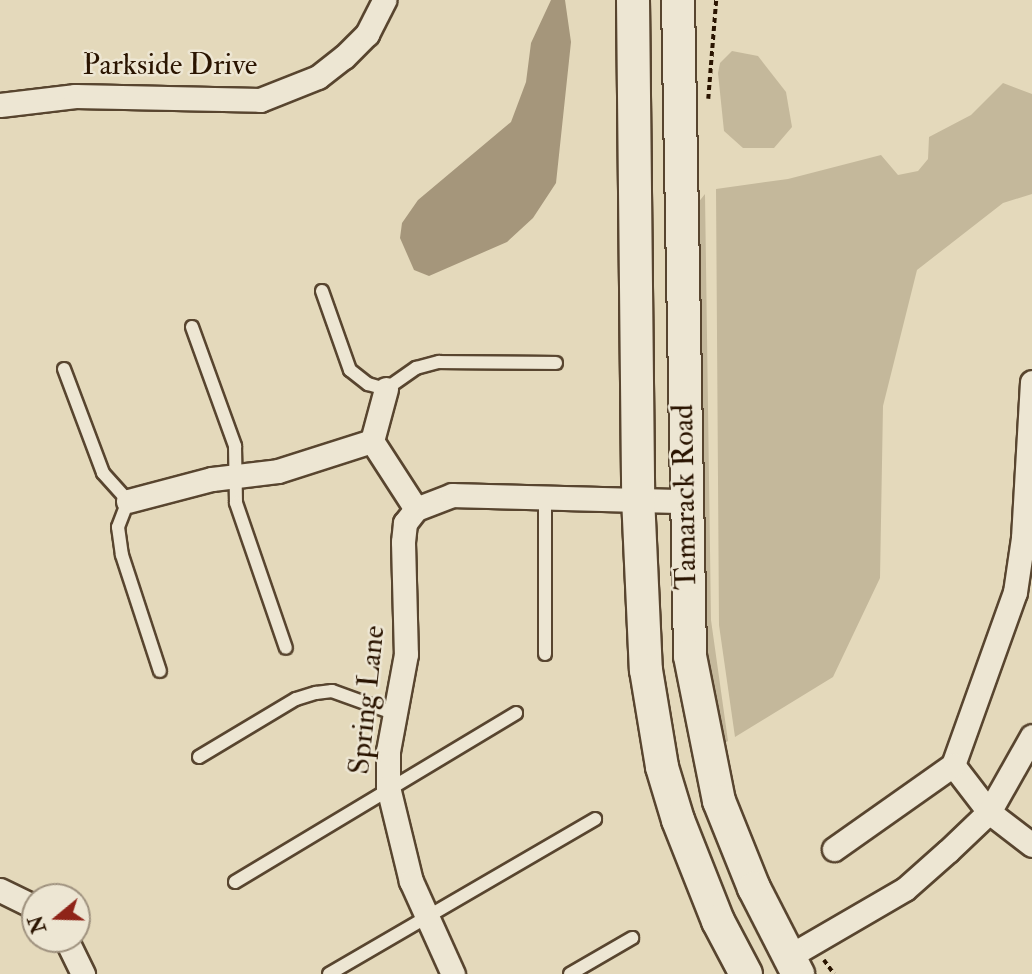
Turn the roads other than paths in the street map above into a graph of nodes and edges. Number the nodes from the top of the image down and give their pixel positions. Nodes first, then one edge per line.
1 (384, 0) edge
2 (634, 0) edge
3 (678, 0) edge
4 (0, 104) edge
5 (322, 291) dead end
6 (192, 327) dead end
7 (556, 363) dead end
8 (64, 369) dead end
9 (1032, 382) edge
10 (386, 389) junction
11 (372, 441) junction
12 (239, 475) junction
13 (545, 495) junction
14 (638, 497) junction
15 (128, 501) junction
16 (684, 501) junction
17 (416, 509) junction
18 (286, 648) dead end
19 (545, 654) dead end
20 (160, 671) dead end
21 (516, 713) dead end
22 (396, 714) junction
23 (1032, 736) edge
24 (199, 757) dead end
25 (953, 765) junction
26 (388, 787) junction
27 (989, 812) junction
28 (595, 819) dead end
29 (1032, 845) edge
30 (834, 849) dead end
31 (235, 882) dead end
32 (0, 890) edge
33 (21, 900) edge
34 (426, 919) junction
35 (632, 938) dead end
36 (73, 953) edge
37 (799, 958) edge
38 (83, 974) edge
39 (329, 974) edge
40 (453, 974) edge
41 (570, 974) edge
42 (746, 974) edge
43 (758, 974) edge

1 - 4 street, Parkside Drive
2 - 14 street, Tamarack Road
3 - 16 street, Tamarack Road
5 - 10 lane
6 - 12 lane
7 - 10 lane
8 - 15 lane
9 - 25 street
10 - 11 street
11 - 12 street
11 - 17 street
12 - 15 street
12 - 18 lane
13 - 14 street
13 - 17 street
13 - 19 lane
14 - 16 street
14 - 42 street, Tamarack Road
15 - 20 lane
16 - 37 street, Tamarack Road
17 - 22 street, Spring Lane
21 - 26 lane
22 - 24 lane
22 - 26 street, Spring Lane
23 - 27 street
25 - 27 street
25 - 30 street
26 - 31 lane
26 - 34 street, Spring Lane
27 - 29 street
27 - 37 street
28 - 34 lane
32 - 33 street
34 - 39 lane
34 - 40 street, Spring Lane
35 - 41 lane
36 - 38 street
37 - 43 street

